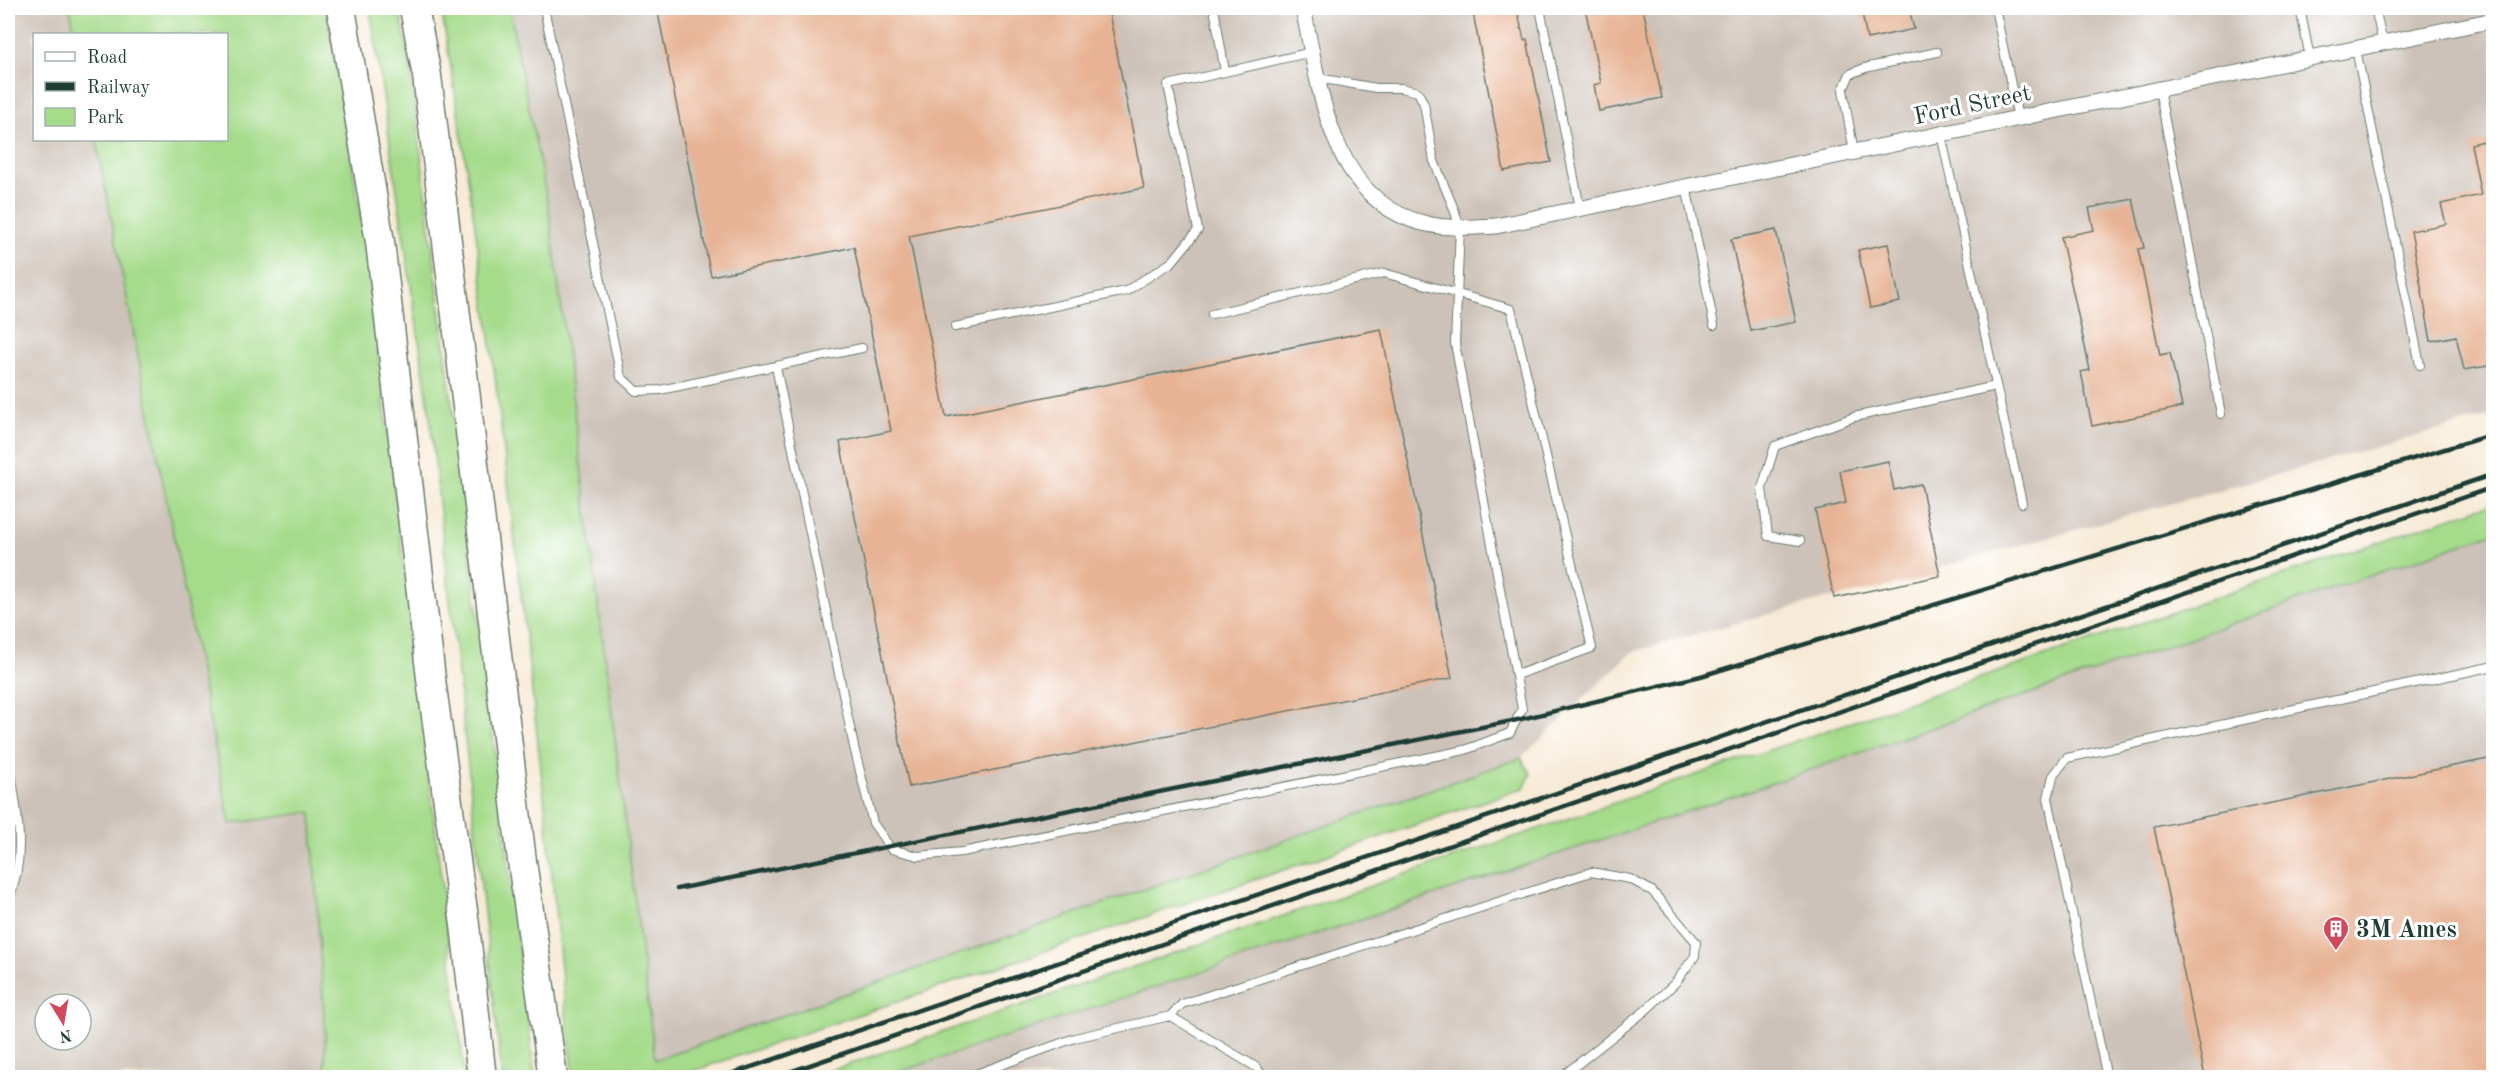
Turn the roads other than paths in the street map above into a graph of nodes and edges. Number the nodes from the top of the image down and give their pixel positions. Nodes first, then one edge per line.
1 (341, 8) edge
2 (414, 8) edge
3 (544, 8) edge
4 (1214, 8) edge
5 (1303, 8) edge
6 (1540, 8) edge
7 (1995, 8) edge
8 (2300, 8) edge
9 (2375, 8) edge
10 (2493, 20) edge
11 (2383, 43) junction
12 (2356, 49) junction
13 (1312, 52) junction
14 (1937, 52) dead end
15 (2310, 58) junction
16 (1225, 72) junction
17 (1318, 78) junction
18 (2159, 89) junction
19 (2018, 118) junction
20 (1941, 134) junction
21 (1854, 152) junction
22 (1686, 186) junction
23 (1580, 208) junction
24 (1460, 228) junction
25 (1457, 294) junction
26 (1212, 314) dead end
27 (1714, 326) dead end
28 (955, 327) dead end
29 (862, 348) dead end
30 (2420, 364) dead end
31 (776, 367) junction
32 (1996, 386) junction
33 (2221, 414) dead end
34 (2022, 503) dead end
35 (1800, 541) dead end
36 (2493, 666) edge
37 (1516, 675) junction
38 (8, 756) edge
39 (8, 900) edge
40 (1170, 1016) junction
41 (552, 1068) edge
42 (482, 1077) edge
43 (965, 1077) edge
44 (1264, 1077) edge
45 (1560, 1077) edge
46 (2107, 1077) edge

1 - 42 highway
2 - 41 highway
3 - 31 lane
4 - 16 lane
5 - 13 street, Ford Street
6 - 23 lane
7 - 19 lane
8 - 15 lane
9 - 11 lane
10 - 11 street, Ford Street
11 - 12 street, Ford Street
12 - 15 street, Ford Street
12 - 30 lane
13 - 16 lane
13 - 17 street, Ford Street
14 - 21 lane
15 - 18 street, Ford Street
16 - 28 lane
17 - 24 street, Ford Street
17 - 24 lane
18 - 19 street, Ford Street
18 - 33 lane
19 - 20 street, Ford Street
20 - 21 street, Ford Street
20 - 32 lane
21 - 22 street, Ford Street
22 - 23 street, Ford Street
22 - 27 lane
23 - 24 street, Ford Street
24 - 25 lane
25 - 26 lane
25 - 37 lane
25 - 37 lane
29 - 31 lane
31 - 37 lane
32 - 34 lane
32 - 35 lane
36 - 46 lane
38 - 39 lane
40 - 43 lane
40 - 44 lane
40 - 45 lane

